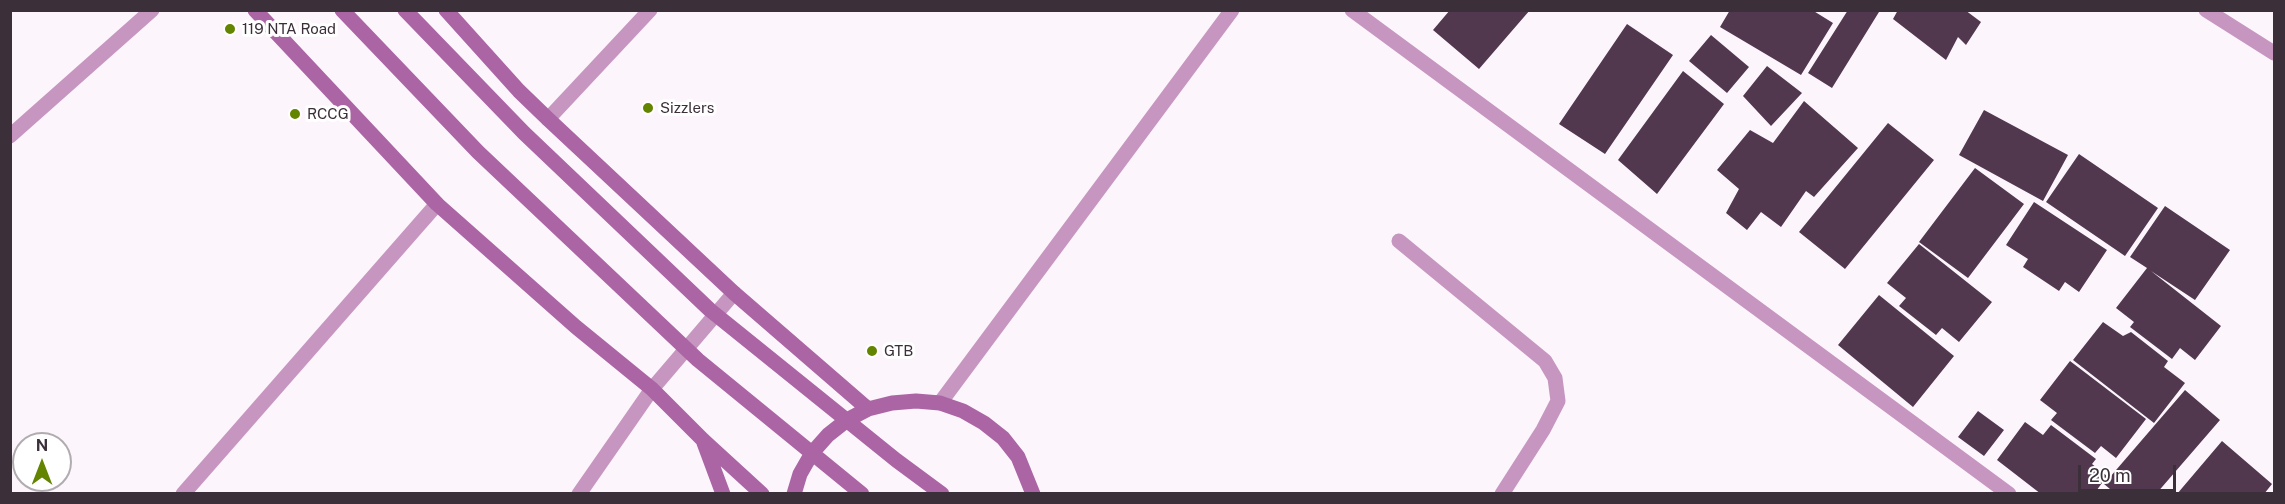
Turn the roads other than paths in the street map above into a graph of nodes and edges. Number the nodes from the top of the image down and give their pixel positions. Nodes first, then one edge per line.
1 (152, 10) edge
2 (255, 10) edge
3 (342, 10) edge
4 (405, 10) edge
5 (446, 10) edge
6 (650, 10) edge
7 (1232, 10) edge
8 (1352, 10) edge
9 (2206, 10) edge
10 (2274, 53) edge
11 (548, 119) junction
12 (10, 136) edge
13 (436, 204) junction
14 (1399, 241) dead end
15 (734, 293) junction
16 (652, 389) junction
17 (940, 403) junction
18 (868, 409) junction
19 (703, 440) junction
20 (183, 494) edge
21 (579, 494) edge
22 (723, 494) edge
23 (762, 494) edge
24 (794, 494) edge
25 (862, 494) edge
26 (942, 494) edge
27 (1033, 494) edge
28 (1502, 494) edge
29 (2009, 494) edge

1 - 12 street
2 - 13 main road
3 - 25 main road
4 - 26 main road
5 - 11 main road
6 - 11 street
7 - 17 street
8 - 29 street
9 - 10 street
11 - 15 main road
13 - 16 main road
13 - 20 street
14 - 28 street
15 - 16 street
15 - 18 main road
16 - 19 main road
16 - 21 street
17 - 18 main road
17 - 27 main road
18 - 24 main road
19 - 22 main road
19 - 23 main road

